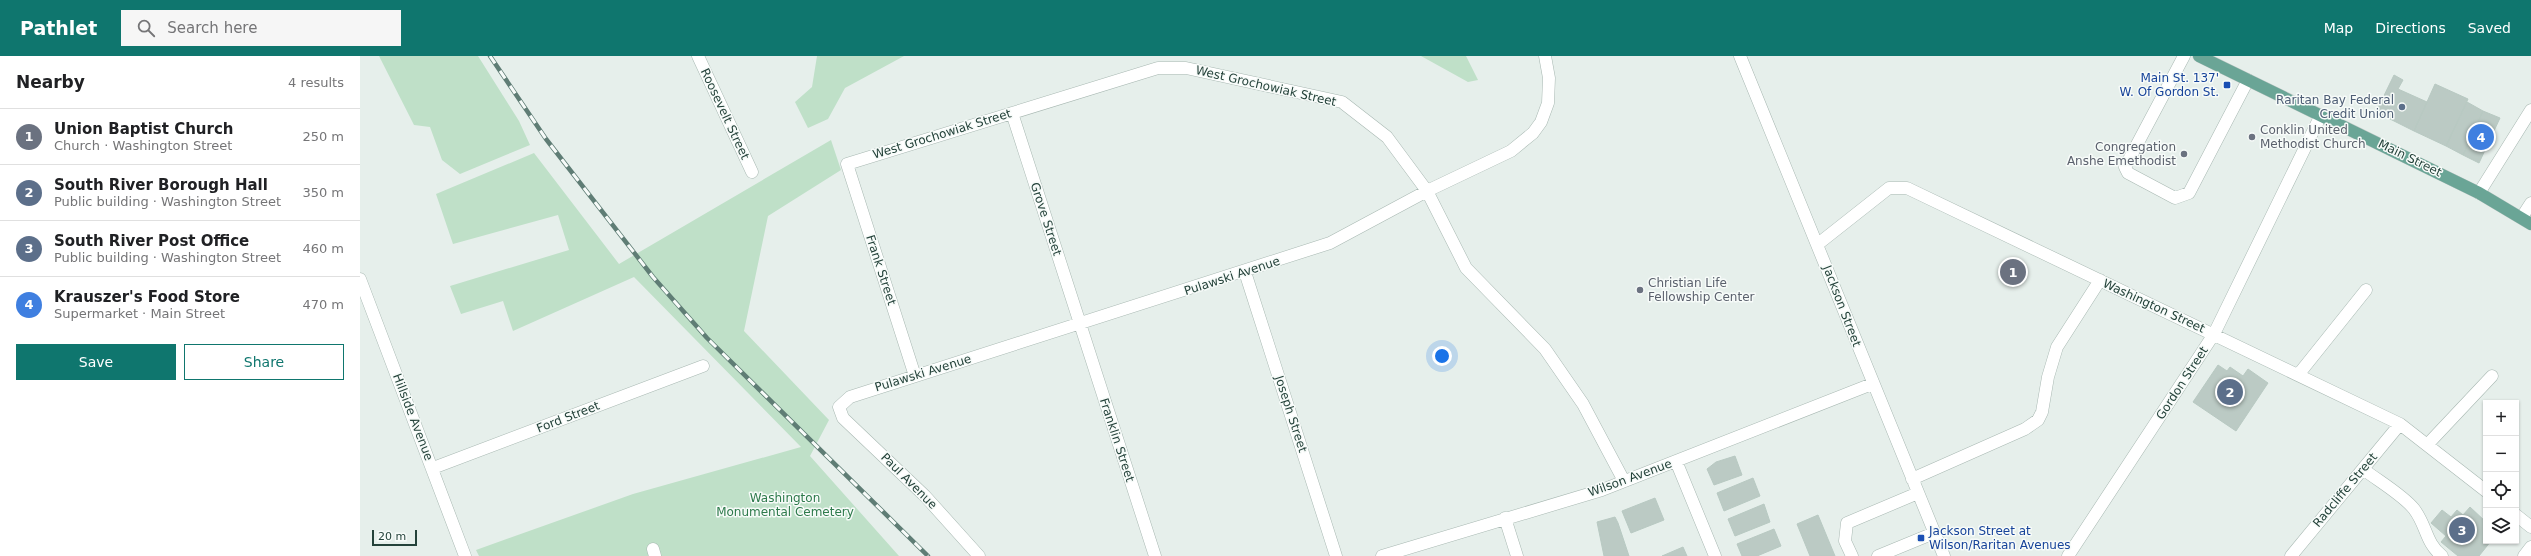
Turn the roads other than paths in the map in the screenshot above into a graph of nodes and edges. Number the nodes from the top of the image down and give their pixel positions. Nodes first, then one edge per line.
1 (698, 56) edge
2 (1545, 56) edge
3 (1740, 56) edge
4 (2184, 56) edge
5 (2199, 56) edge
6 (2248, 80) junction
7 (2531, 110) edge
8 (1012, 113) junction
9 (2321, 114) junction
10 (847, 164) joint
11 (752, 172) dead end
12 (1427, 191) junction
13 (2479, 193) junction
14 (2531, 203) edge
15 (2526, 220) edge
16 (1818, 244) junction
17 (1245, 272) junction
18 (360, 279) edge
19 (2100, 280) junction
20 (2366, 290) dead end
21 (1080, 325) junction
22 (2214, 334) junction
23 (703, 366) dead end
24 (2298, 375) junction
25 (915, 376) junction
26 (2492, 376) dead end
27 (1872, 384) junction
28 (839, 407) joint
29 (2400, 424) junction
30 (2427, 444) junction
31 (1676, 461) junction
32 (433, 468) junction
33 (2363, 469) junction
34 (1912, 479) junction
35 (1624, 482) junction
36 (2483, 489) edge
37 (1918, 493) junction
38 (2519, 517) edge
39 (1505, 518) junction
40 (2531, 527) edge
41 (1934, 533) junction
42 (2531, 547) edge
43 (465, 556) edge
44 (979, 556) edge
45 (1155, 556) edge
46 (1336, 556) edge
47 (1382, 556) edge
48 (1517, 556) edge
49 (1715, 556) edge
50 (1852, 556) edge
51 (1878, 556) edge
52 (1944, 556) edge
53 (2068, 556) edge
54 (2291, 556) edge
55 (2442, 556) edge
56 (2524, 556) edge

1 - 11 street, Roosevelt Street
2 - 12 street, Pulawski Avenue
3 - 16 street, Jackson Street
4 - 6 street
5 - 6 main road, Main Street
6 - 9 main road, Main Street
7 - 13 street
8 - 10 street, West Grochowiak Street
8 - 12 street, West Grochowiak Street
8 - 21 street, Grove Street
9 - 13 main road, Main Street
9 - 22 street, Gordon Street
10 - 25 street, Frank Street
12 - 17 street, Pulawski Avenue
12 - 35 street, West Grochowiak Street
13 - 15 main road, Main Street
14 - 15 street
16 - 19 street, Washington Street
16 - 27 street, Jackson Street
17 - 21 street, Pulawski Avenue
17 - 46 street, Joseph Street
18 - 32 street, Hillside Avenue
19 - 22 street, Washington Street
19 - 34 street
20 - 24 street
21 - 25 street, Pulawski Avenue
21 - 45 street, Franklin Street
22 - 24 street, Washington Street
22 - 53 street, Gordon Street
23 - 32 street, Ford Street
24 - 29 street, Washington Street
25 - 28 street, Pulawski Avenue
26 - 30 street
27 - 31 street, Wilson Avenue
27 - 34 street, Jackson Street
28 - 44 street, Paul Avenue
29 - 30 street, Washington Street
29 - 33 street, Radcliffe Street
30 - 36 street, Washington Street
31 - 35 street, Wilson Avenue
31 - 49 street
32 - 43 street, Hillside Avenue
33 - 54 street, Radcliffe Street
33 - 55 street
34 - 37 street, Jackson Street
35 - 39 street, Wilson Avenue
37 - 41 street, Jackson Street
37 - 50 street
38 - 40 street
39 - 47 street, Wilson Avenue
39 - 48 street
41 - 51 street
41 - 52 street, Jackson Street
42 - 56 street

